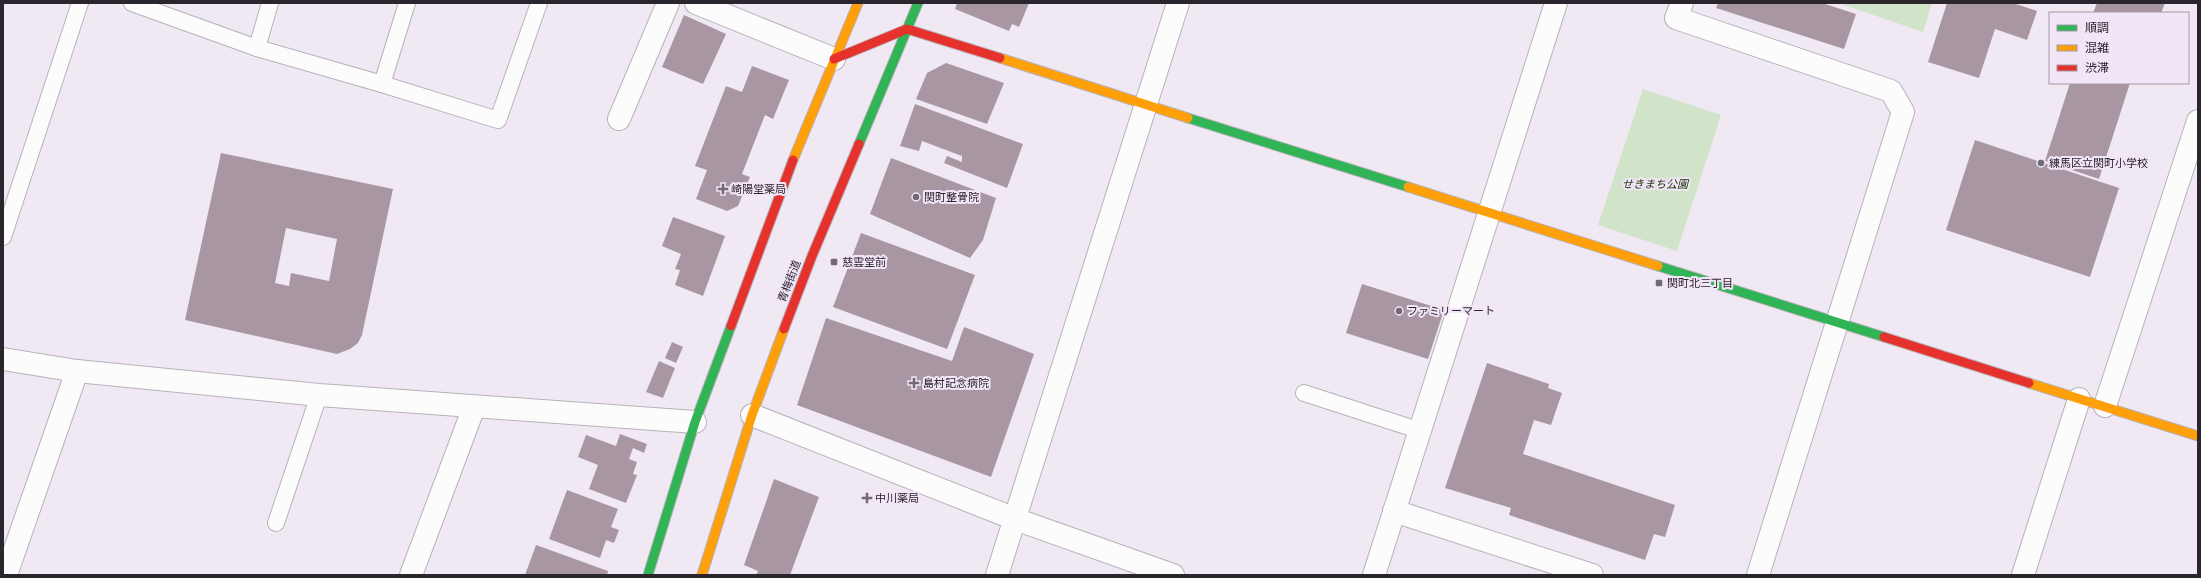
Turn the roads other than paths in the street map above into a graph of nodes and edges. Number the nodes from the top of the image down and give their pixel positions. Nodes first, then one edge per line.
1 (80, 3) edge
2 (132, 3) edge
3 (270, 3) edge
4 (407, 3) edge
5 (539, 3) edge
6 (668, 3) edge
7 (696, 3) edge
8 (858, 3) edge
9 (918, 3) edge
10 (1178, 3) edge
11 (1556, 3) edge
12 (1682, 3) edge
13 (907, 29) junction
14 (257, 48) junction
15 (834, 59) junction
16 (382, 84) junction
17 (1146, 104) junction
18 (619, 119) dead end
19 (2198, 121) edge
20 (1489, 213) junction
21 (3, 237) edge
22 (1838, 322) junction
23 (3, 359) edge
24 (77, 371) junction
25 (1304, 392) dead end
26 (319, 395) junction
27 (2079, 399) junction
28 (2105, 406) junction
29 (474, 407) junction
30 (752, 416) junction
31 (696, 422) junction
32 (1421, 431) junction
33 (2198, 436) edge
34 (1394, 511) junction
35 (1015, 519) junction
36 (276, 523) dead end
37 (6, 575) edge
38 (411, 575) edge
39 (648, 575) edge
40 (702, 575) edge
41 (997, 575) edge
42 (1174, 575) edge
43 (1374, 575) edge
44 (1592, 575) edge
45 (1758, 575) edge
46 (2023, 575) edge

1 - 21 lane
2 - 14 lane
3 - 14 lane
4 - 16 lane
5 - 16 lane
6 - 18 street
7 - 15 street
8 - 15 street
9 - 13 street, 青梅街道
10 - 17 street
11 - 20 street
12 - 22 street
13 - 15 street
13 - 17 street
13 - 30 street, 青梅街道
14 - 16 lane
15 - 31 street
17 - 20 street
17 - 35 street
19 - 28 street
20 - 22 street
20 - 32 street
22 - 27 street
22 - 45 street
23 - 24 street
24 - 26 street
24 - 37 street
25 - 32 lane
26 - 29 street
26 - 36 lane
27 - 28 street
27 - 46 street
28 - 33 street
29 - 31 street
29 - 38 street
30 - 35 street
30 - 40 street, 青梅街道
31 - 39 street
32 - 34 street
34 - 43 street
34 - 44 street
35 - 41 street
35 - 42 street

